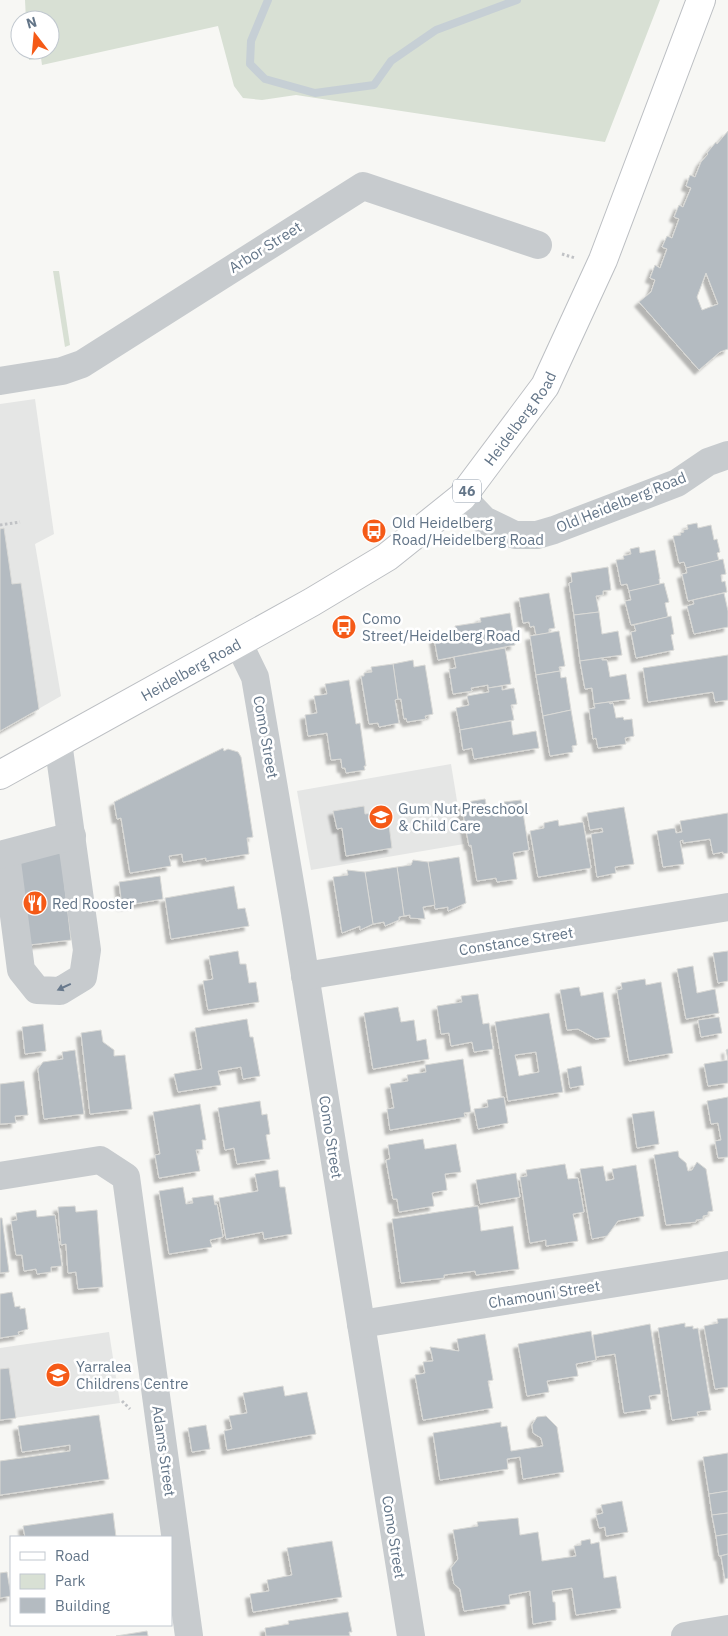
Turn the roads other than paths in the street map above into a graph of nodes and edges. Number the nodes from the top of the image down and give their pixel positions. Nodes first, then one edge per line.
1 (701, 0) edge
2 (538, 246) road end
3 (0, 381) edge
4 (728, 455) edge
5 (462, 497) junction
6 (238, 642) junction
7 (58, 742) junction
8 (0, 775) edge
9 (72, 836) junction
10 (3, 855) edge
11 (728, 907) edge
12 (305, 976) junction
13 (0, 1176) edge
14 (728, 1265) edge
15 (361, 1324) junction
16 (728, 1629) edge
17 (189, 1636) edge
18 (411, 1636) edge
19 (685, 1636) edge

1 - 5 main road, Heidelberg Road / 46
2 - 3 street, Arbor Street
4 - 5 street, Old Heidelberg Road
5 - 6 main road, Heidelberg Road / 46
6 - 7 main road, Heidelberg Road / 46
6 - 12 street, Como Street
7 - 8 main road, Heidelberg Road / 46
7 - 9 street
9 - 10 street
9 -> 10 street
11 - 12 street, Constance Street
12 - 15 street, Como Street
13 - 17 street, Adams Street
14 - 15 street, Chamouni Street
15 - 18 street, Como Street
16 - 19 street

